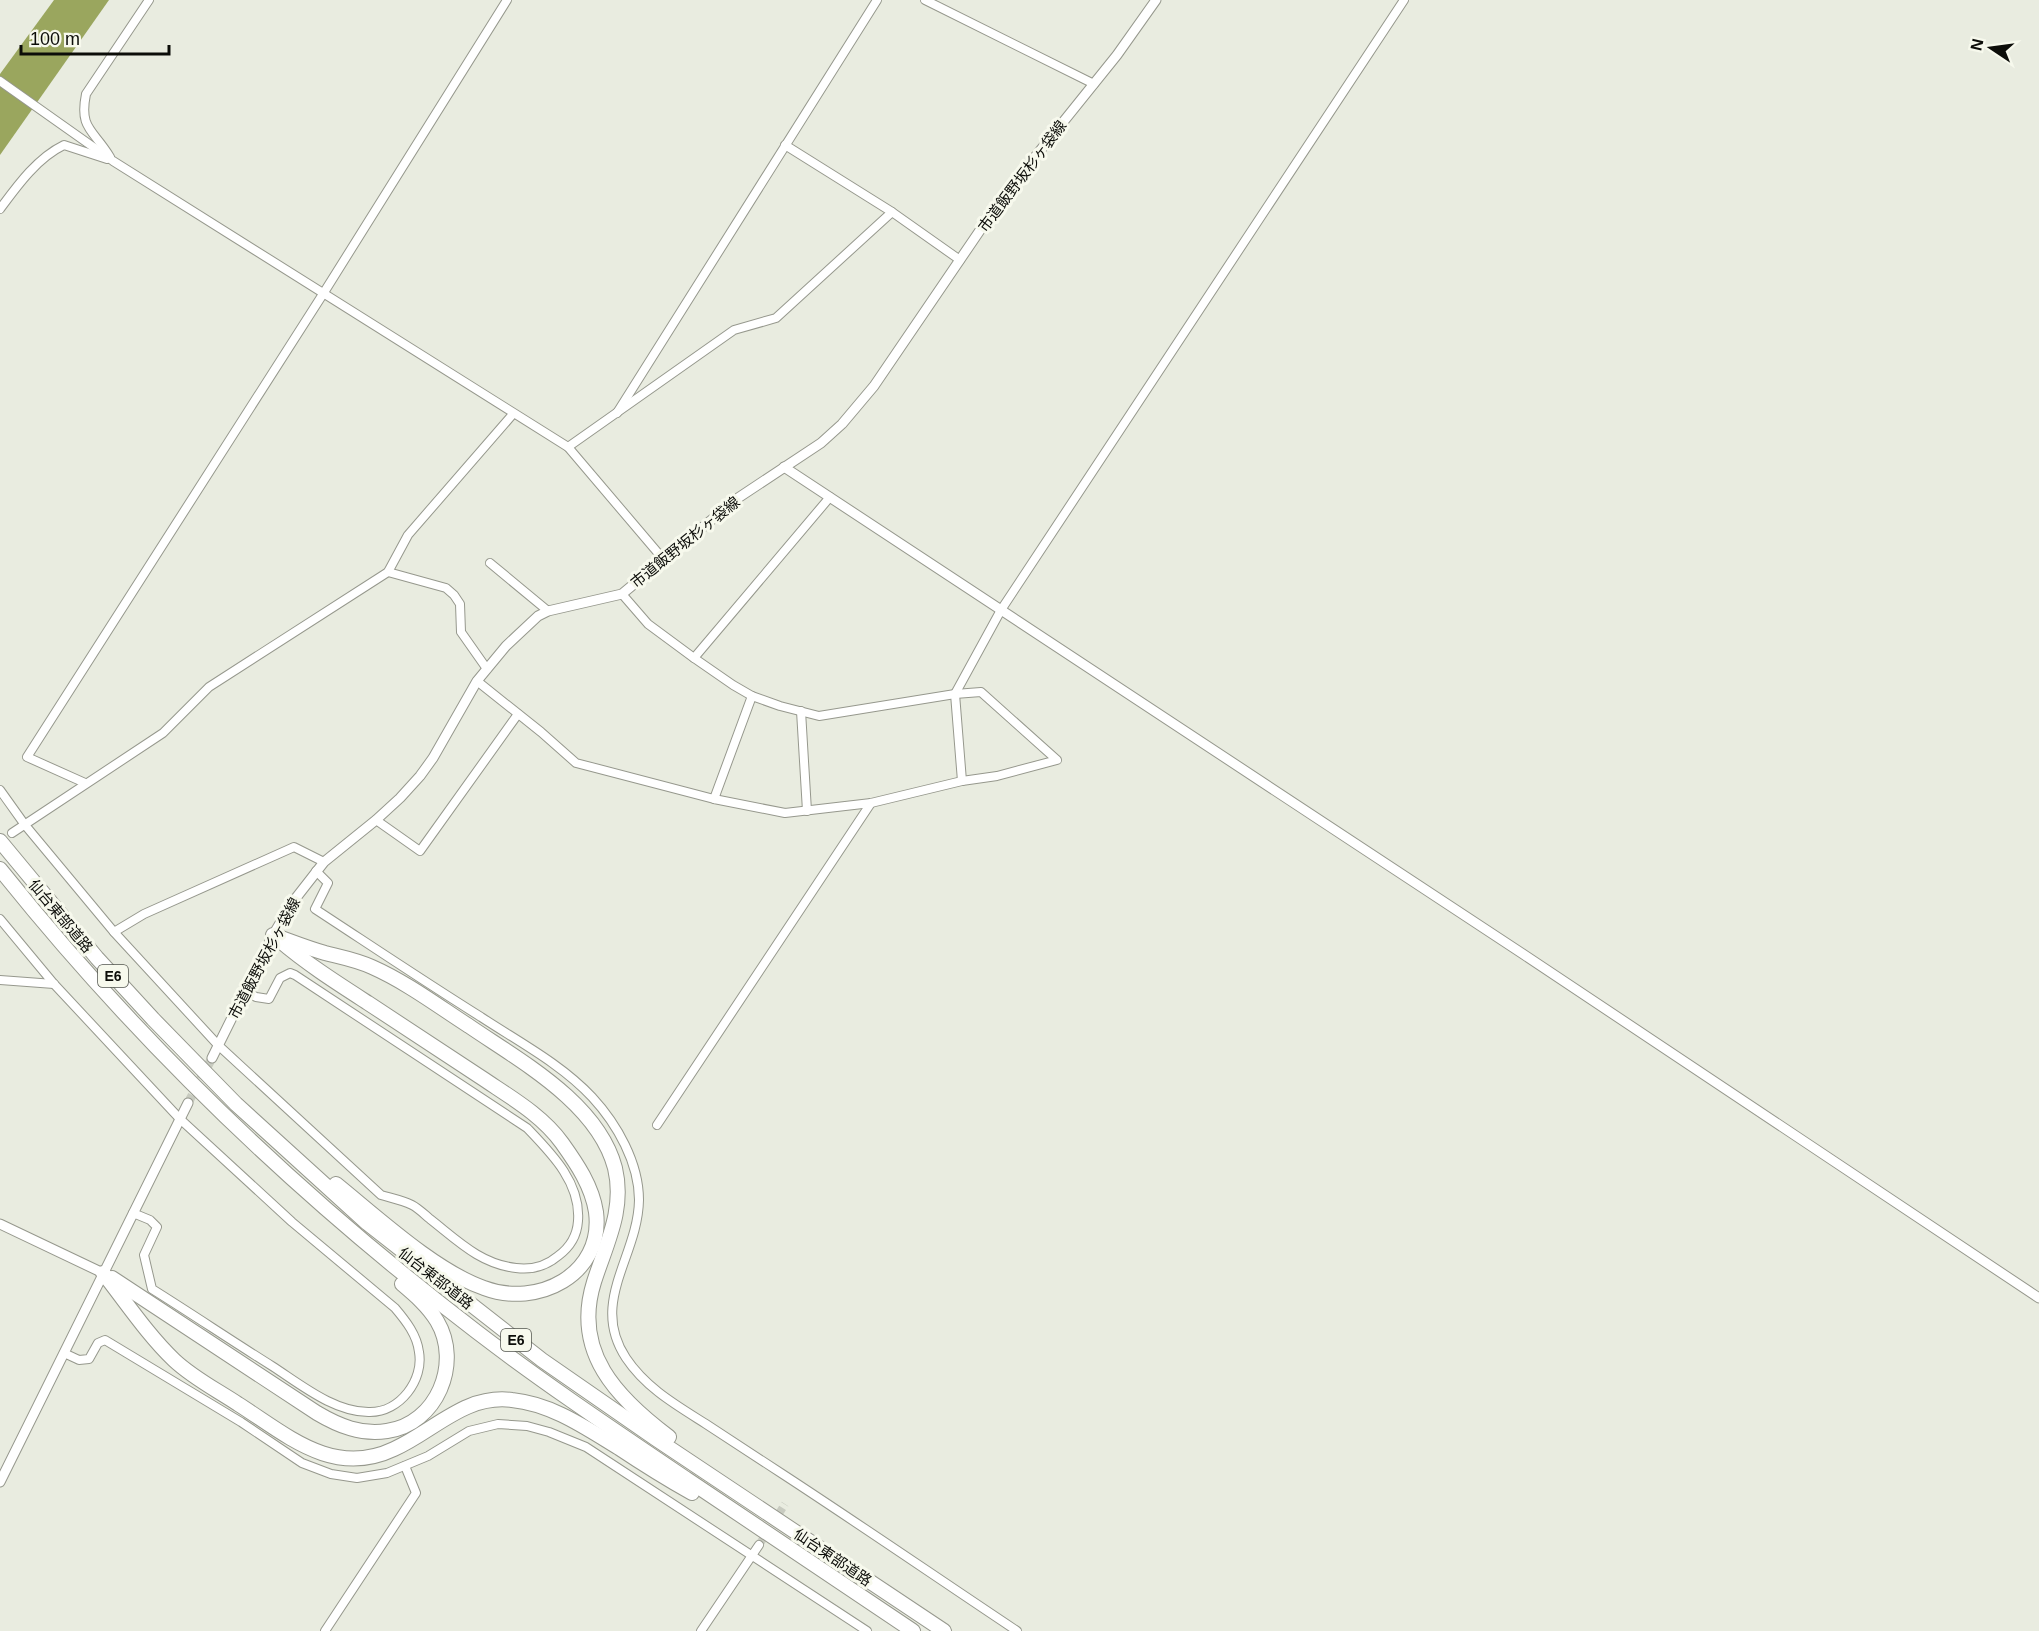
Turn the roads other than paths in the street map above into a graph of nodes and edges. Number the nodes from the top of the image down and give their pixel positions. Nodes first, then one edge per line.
1 (149, 0) edge
2 (507, 0) edge
3 (877, 0) edge
4 (925, 0) edge
5 (1156, 0) edge
6 (1404, 0) edge
7 (0, 81) edge
8 (1094, 84) junction
9 (785, 145) junction
10 (113, 161) junction
11 (0, 209) edge
12 (892, 212) junction
13 (960, 260) junction
14 (323, 294) junction
15 (616, 413) junction
16 (513, 414) junction
17 (568, 447) junction
18 (784, 466) junction
19 (830, 497) junction
20 (664, 560) junction
21 (490, 563) dead end
22 (388, 572) junction
23 (622, 594) junction
24 (1001, 610) junction
25 (548, 611) junction
26 (694, 658) junction
27 (488, 669) junction
28 (477, 681) junction
29 (956, 694) junction
30 (752, 696) junction
31 (801, 711) junction
32 (518, 714) junction
33 (962, 781) junction
34 (85, 783) junction
35 (0, 790) edge
36 (714, 800) junction
37 (871, 803) junction
38 (807, 811) junction
39 (376, 820) junction
40 (25, 825) junction
41 (12, 833) dead end
42 (0, 841) edge
43 (324, 862) junction
44 (0, 869) edge
45 (316, 871) junction
46 (0, 919) edge
47 (114, 932) junction
48 (273, 935) junction
49 (0, 980) edge
50 (54, 984) junction
51 (245, 991) junction
52 (218, 1045) junction
53 (212, 1058) tunnel mouth
54 (188, 1103) tunnel mouth
55 (236, 1104) junction
56 (180, 1119) junction
57 (657, 1125) dead end
58 (238, 1128) junction
59 (133, 1213) junction
60 (0, 1224) edge
61 (103, 1273) junction
62 (2039, 1298) edge
63 (64, 1353) junction
64 (405, 1466) junction
65 (0, 1482) edge
66 (759, 1545) tunnel mouth
67 (818, 1548) junction
68 (751, 1555) junction
69 (810, 1563) junction
70 (325, 1631) edge
71 (700, 1631) edge
72 (867, 1631) edge
73 (913, 1631) edge
74 (944, 1631) edge
75 (1017, 1631) edge

1 - 10 street
2 - 14 street
3 - 9 street
4 - 8 street
5 - 8 street, 市道飯野坂杉ヶ袋線
6 - 24 street
7 - 10 street
8 - 13 street, 市道飯野坂杉ヶ袋線
9 - 12 street
9 - 15 street
10 - 11 street
10 - 14 street
12 - 13 street
12 - 15 street
13 - 18 street, 市道飯野坂杉ヶ袋線
14 - 16 street
14 - 34 street
15 - 17 street
16 - 17 street
16 - 22 street
17 - 20 street
18 - 19 street
18 - 20 street, 市道飯野坂杉ヶ袋線
19 - 24 street
19 - 26 street
20 - 23 street, 市道飯野坂杉ヶ袋線
21 - 25 street
22 - 27 street
22 - 34 street
23 - 25 street, 市道飯野坂杉ヶ袋線
23 - 26 street
24 - 29 street
24 - 62 street
25 - 27 street, 市道飯野坂杉ヶ袋線
26 - 30 street
27 - 28 street, 市道飯野坂杉ヶ袋線
28 - 32 street
28 - 39 street, 市道飯野坂杉ヶ袋線
29 - 31 street
29 - 33 street
29 - 33 street
30 - 31 street
30 - 36 street
31 - 38 street
32 - 36 street
32 - 39 street
33 - 37 street
34 - 40 street
35 - 40 street
36 - 38 street
37 - 38 street
37 - 57 street
39 - 43 street, 市道飯野坂杉ヶ袋線
40 - 41 street
40 - 47 street
42 - 55 highway, 仙台東部道路 / E6
43 - 45 street, 市道飯野坂杉ヶ袋線
43 - 47 street
44 - 58 highway, 仙台東部道路 / E6
45 - 48 street, 市道飯野坂杉ヶ袋線
45 - 75 street
46 - 50 street
47 - 52 street
48 - 51 street, 市道飯野坂杉ヶ袋線
48 - 55 highway
48 - 67 highway
49 - 50 street
50 - 56 street
51 - 52 street, 市道飯野坂杉ヶ袋線
51 - 52 street
52 - 53 street, 市道飯野坂杉ヶ袋線
54 - 56 street
55 - 67 highway, 仙台東部道路 / E6
56 - 59 street
56 - 59 street
58 - 61 highway
58 - 69 highway, 仙台東部道路 / E6
59 - 61 street
60 - 61 street
61 - 63 street
61 - 69 highway
63 - 64 street
63 - 65 street
64 - 68 street
64 - 70 street
66 - 68 street
67 - 74 highway, 仙台東部道路 / E6
68 - 71 street
68 - 72 street
69 - 73 highway, 仙台東部道路 / E6

